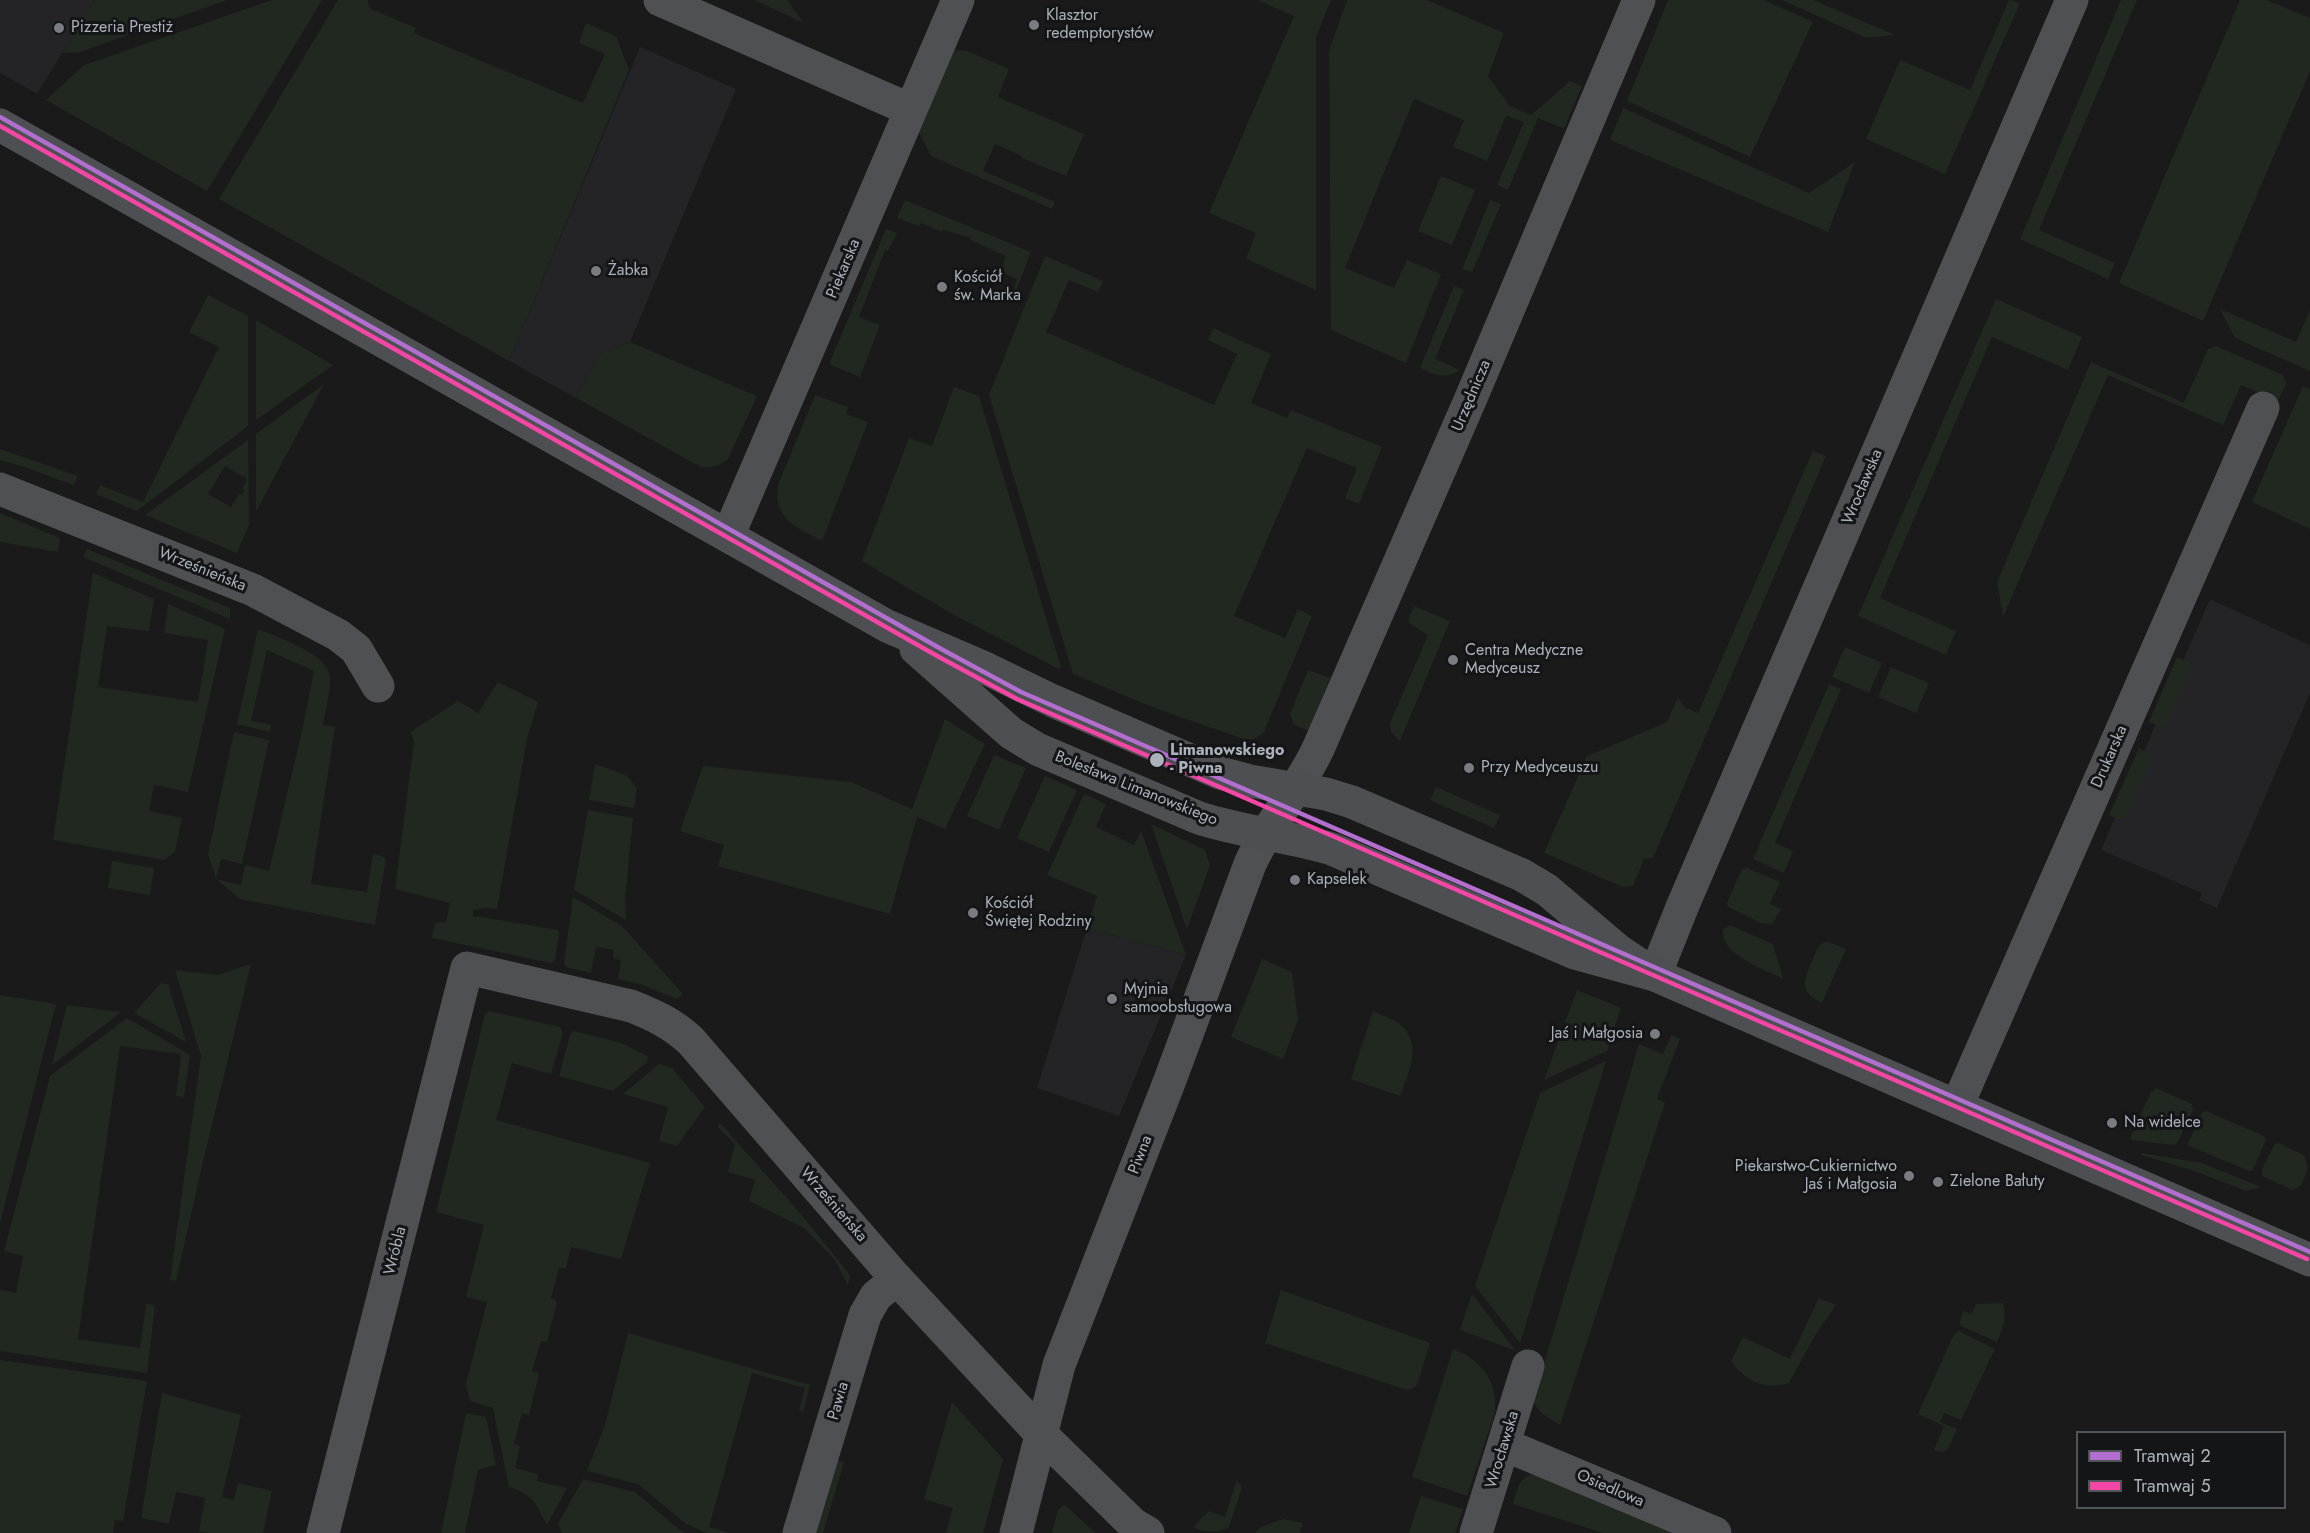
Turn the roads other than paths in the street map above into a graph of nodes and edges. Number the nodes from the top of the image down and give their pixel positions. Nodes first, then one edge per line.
1 (660, 0) edge
2 (958, 0) edge
3 (1640, 0) edge
4 (2072, 0) edge
5 (911, 110) junction
6 (0, 125) edge
7 (2263, 408) dead end
8 (0, 489) edge
9 (728, 536) junction
10 (887, 626) junction
11 (378, 686) dead end
12 (1295, 789) junction
13 (1266, 834) junction
14 (467, 968) joint
15 (1655, 975) junction
16 (1957, 1106) junction
17 (2310, 1260) edge
18 (897, 1279) junction
19 (1528, 1366) dead end
20 (1041, 1434) junction
21 (1505, 1444) junction
22 (324, 1533) edge
23 (799, 1533) edge
24 (1016, 1533) edge
25 (1148, 1533) edge
26 (1476, 1533) edge
27 (1715, 1533) edge

1 - 5 street
2 - 5 street, Piekarska
3 - 12 street, Urzędnicza
4 - 15 street, Wrocławska
5 - 9 street, Piekarska
6 - 9 street, Bolesława Limanowskiego
7 - 16 street, Drukarska
8 - 11 street, Wrześnieńska
9 - 10 street, Bolesława Limanowskiego
10 - 12 street, Bolesława Limanowskiego
10 - 13 street, Bolesława Limanowskiego
12 - 13 street, Piwna
12 - 15 street, Bolesława Limanowskiego
13 - 15 street, Bolesława Limanowskiego
13 - 20 street, Piwna
14 - 18 street, Wrześnieńska
14 - 22 street, Wróbla
15 - 16 street, Bolesława Limanowskiego
16 - 17 street, Bolesława Limanowskiego
18 - 20 street, Wrześnieńska
18 - 23 street, Pawia
19 - 21 street, Wrocławska
20 - 24 street, Piwna
20 - 25 street, Wrześnieńska
21 - 26 street, Wrocławska
21 - 27 street, Osiedlowa

